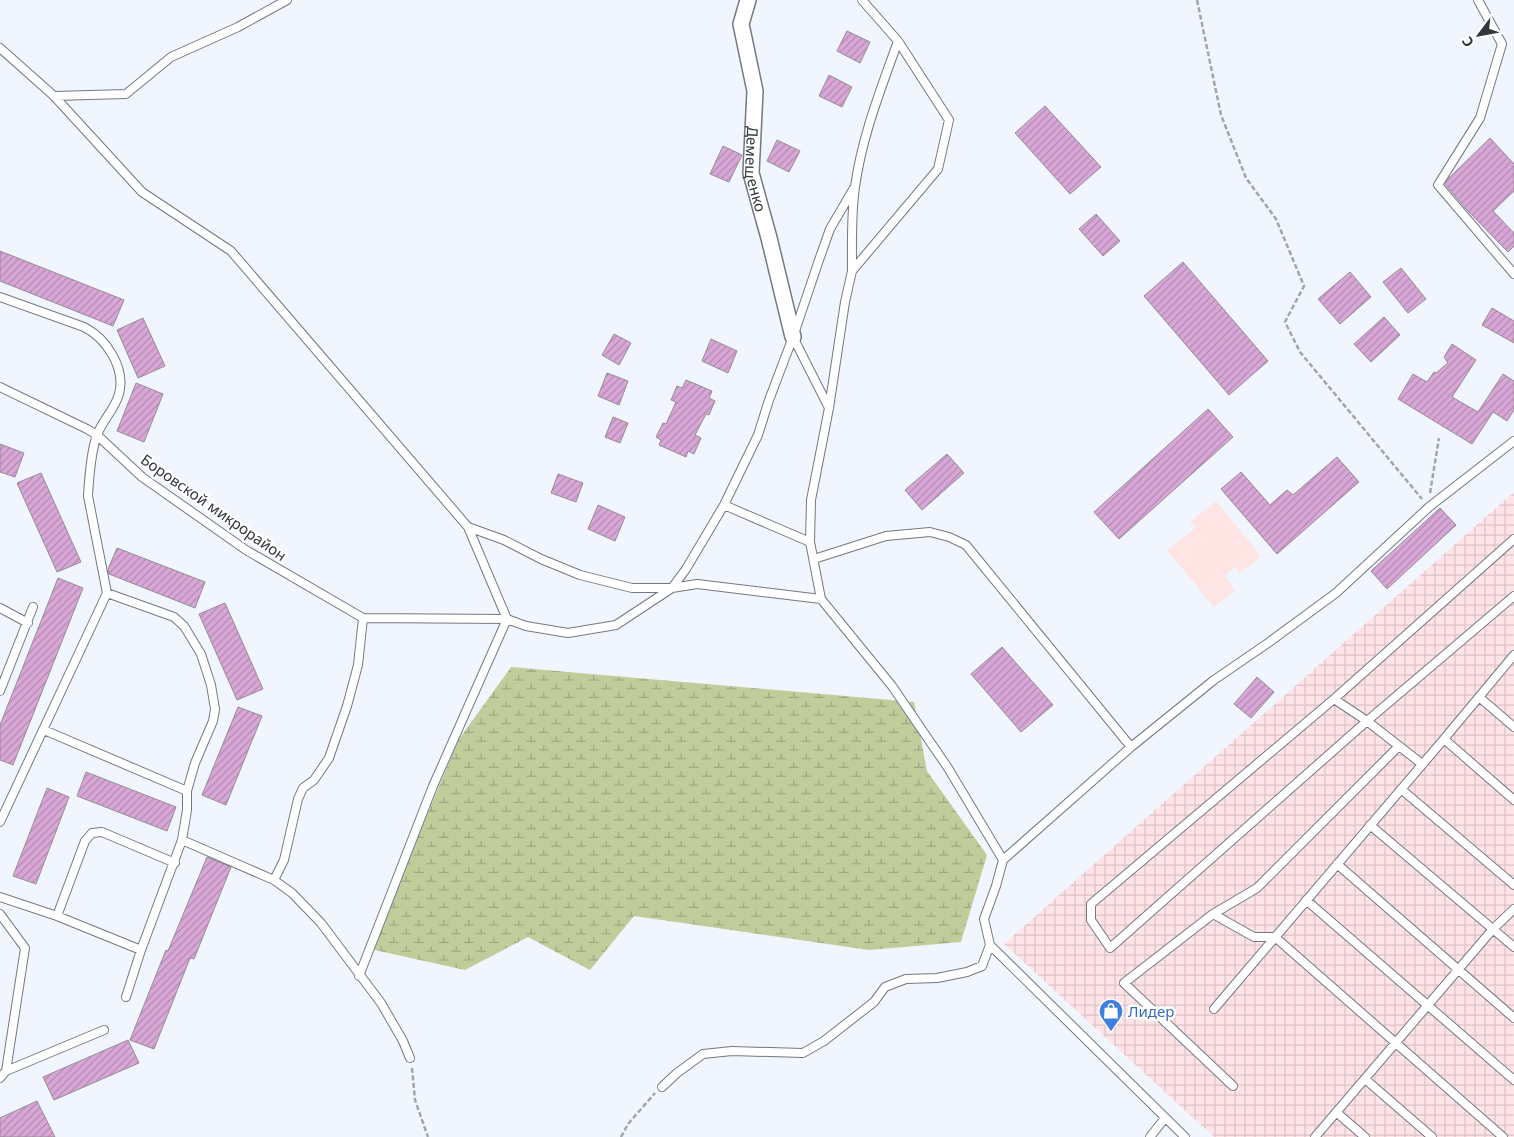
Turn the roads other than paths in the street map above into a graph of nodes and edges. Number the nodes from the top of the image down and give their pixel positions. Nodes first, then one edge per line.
1 (287, 0) edge
2 (748, 0) edge
3 (862, 0) edge
4 (1478, 0) edge
5 (898, 41) junction
6 (0, 48) edge
7 (54, 96) junction
8 (854, 188) junction
9 (852, 271) junction
10 (1514, 274) edge
11 (0, 297) edge
12 (793, 337) junction
13 (0, 387) edge
14 (829, 408) junction
15 (97, 435) junction
16 (1514, 441) edge
17 (724, 506) junction
18 (468, 527) junction
19 (1514, 539) edge
20 (810, 542) junction
21 (814, 559) junction
22 (672, 588) junction
23 (107, 593) junction
24 (1514, 596) edge
25 (821, 599) junction
26 (34, 607) dead end
27 (0, 608) edge
28 (363, 618) junction
29 (507, 619) junction
30 (28, 622) junction
31 (1513, 660) edge
32 (0, 691) edge
33 (1479, 697) junction
34 (1334, 699) junction
35 (1367, 721) junction
36 (1514, 727) edge
37 (44, 730) junction
38 (1444, 739) junction
39 (1399, 746) junction
40 (1131, 747) junction
41 (1422, 764) junction
42 (1401, 789) junction
43 (187, 791) junction
44 (1514, 800) edge
45 (1, 817) edge
46 (1370, 825) junction
47 (182, 840) junction
48 (1003, 860) junction
49 (175, 863) junction
50 (1337, 864) junction
51 (274, 880) junction
52 (1514, 885) edge
53 (0, 897) edge
54 (1306, 900) junction
55 (1514, 909) edge
56 (0, 914) edge
57 (1213, 914) junction
58 (56, 916) junction
59 (1493, 929) junction
60 (1275, 937) junction
61 (990, 945) junction
62 (1514, 947) edge
63 (141, 950) junction
64 (1459, 969) junction
65 (359, 976) junction
66 (126, 998) dead end
67 (1428, 1005) junction
68 (1214, 1009) dead end
69 (1514, 1018) edge
70 (104, 1030) dead end
71 (1396, 1042) junction
72 (410, 1058) road end
73 (6, 1071) junction
74 (0, 1078) edge
75 (1365, 1079) junction
76 (1514, 1080) edge
77 (1233, 1086) dead end
78 (662, 1087) road end
79 (1336, 1112) junction
80 (1165, 1118) junction
81 (1150, 1137) edge
82 (1185, 1137) edge
83 (1315, 1137) edge
84 (1365, 1137) edge
85 (1432, 1137) edge
86 (1503, 1137) edge

1 - 7 lane
2 - 12 street, Демещенко
3 - 5 lane
4 - 10 lane
5 - 8 lane
5 - 9 lane
6 - 7 lane
7 - 18 lane
8 - 9 lane
8 - 12 lane
9 - 14 lane
11 - 15 lane
12 - 14 lane
12 - 17 lane
13 - 15 lane, Боровской микрорайон
14 - 20 lane
15 - 23 lane
15 - 28 lane, Боровской микрорайон
16 - 40 lane
17 - 20 lane
17 - 22 lane
18 - 22 lane
18 - 29 lane
19 - 34 lane
20 - 21 lane
21 - 25 lane
21 - 40 lane
22 - 25 lane
22 - 29 lane
23 - 37 lane
23 - 43 lane
24 - 35 lane
25 - 48 lane
26 - 30 lane
27 - 30 lane
28 - 29 lane
28 - 51 lane
29 - 65 lane
30 - 32 lane
31 - 33 lane
33 - 36 lane
33 - 38 lane
34 - 35 lane
34 - 35 lane
35 - 39 lane
37 - 43 lane
37 - 45 lane
38 - 41 lane
38 - 44 lane
39 - 41 lane
39 - 57 lane
40 - 48 lane
41 - 42 lane
42 - 46 lane
42 - 52 lane
43 - 47 lane
46 - 50 lane
46 - 59 lane
47 - 49 lane
47 - 51 lane
48 - 61 lane
49 - 58 lane
49 - 63 lane
50 - 54 lane
50 - 64 lane
51 - 65 lane
53 - 58 lane
54 - 60 lane
54 - 67 lane
55 - 59 lane
56 - 73 lane
57 - 60 lane
57 - 77 lane
58 - 63 lane
59 - 62 lane
59 - 64 lane
60 - 68 lane
60 - 71 lane
61 - 78 lane
61 - 80 lane
63 - 66 lane
64 - 67 lane
64 - 69 lane
65 - 72 lane
67 - 71 lane
67 - 76 lane
70 - 73 lane
71 - 75 lane
71 - 86 lane
73 - 74 lane
75 - 79 lane
75 - 85 lane
79 - 83 lane
79 - 84 lane
80 - 81 lane
80 - 82 lane

